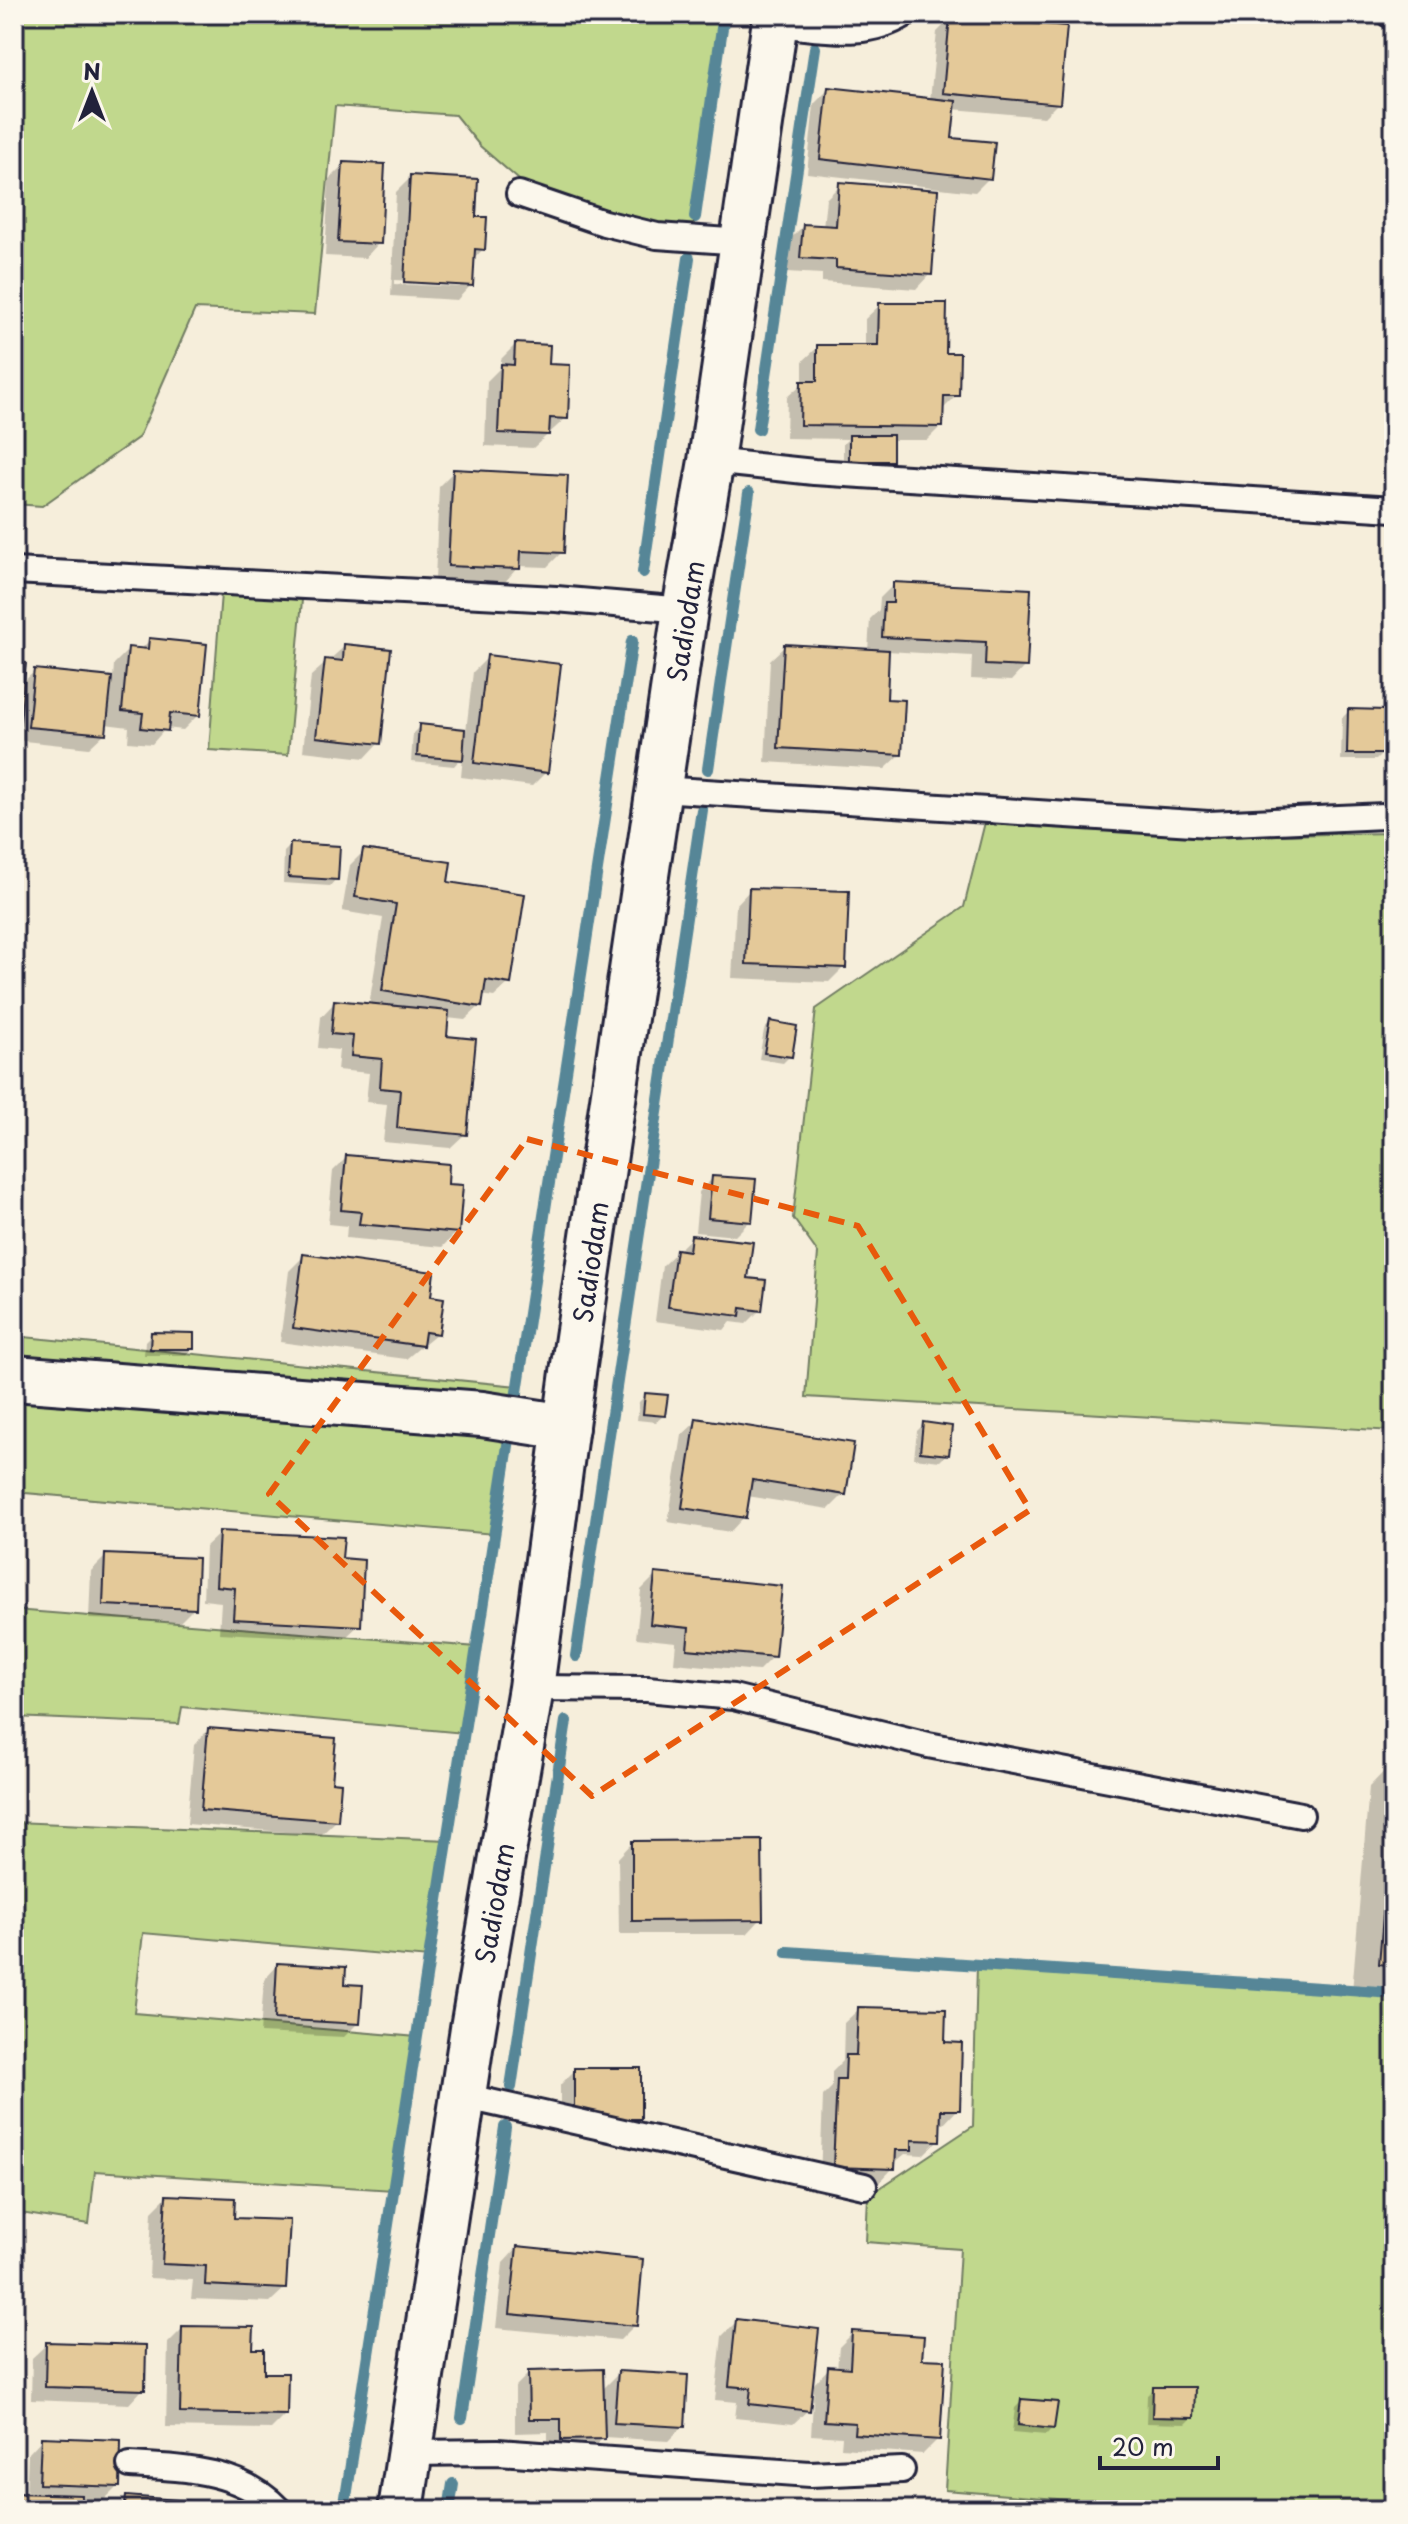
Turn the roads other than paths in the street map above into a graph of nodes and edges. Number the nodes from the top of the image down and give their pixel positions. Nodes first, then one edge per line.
1 (905, 14) edge
2 (775, 19) edge
3 (519, 194) dead end
4 (743, 242) junction
5 (711, 461) junction
6 (1394, 509) edge
7 (14, 571) edge
8 (685, 610) junction
9 (659, 789) junction
10 (1384, 816) dead end
11 (14, 1378) edge
12 (566, 1427) junction
13 (531, 1688) junction
14 (1301, 1815) dead end
15 (463, 2096) junction
16 (864, 2186) dead end
17 (409, 2453) junction
18 (130, 2465) dead end
19 (902, 2470) dead end
20 (279, 2510) edge
21 (401, 2510) edge

1 - 2 lane
2 - 4 street, Sadiodam
3 - 4 lane
4 - 5 street, Sadiodam
5 - 6 lane
5 - 8 street, Sadiodam
7 - 8 lane
8 - 9 street, Sadiodam
9 - 10 lane
9 - 12 street, Sadiodam
11 - 12 street
12 - 13 street, Sadiodam
13 - 14 lane
13 - 15 street, Sadiodam
15 - 16 lane
15 - 17 street, Sadiodam
17 - 19 lane
17 - 21 street, Sadiodam
18 - 20 lane

